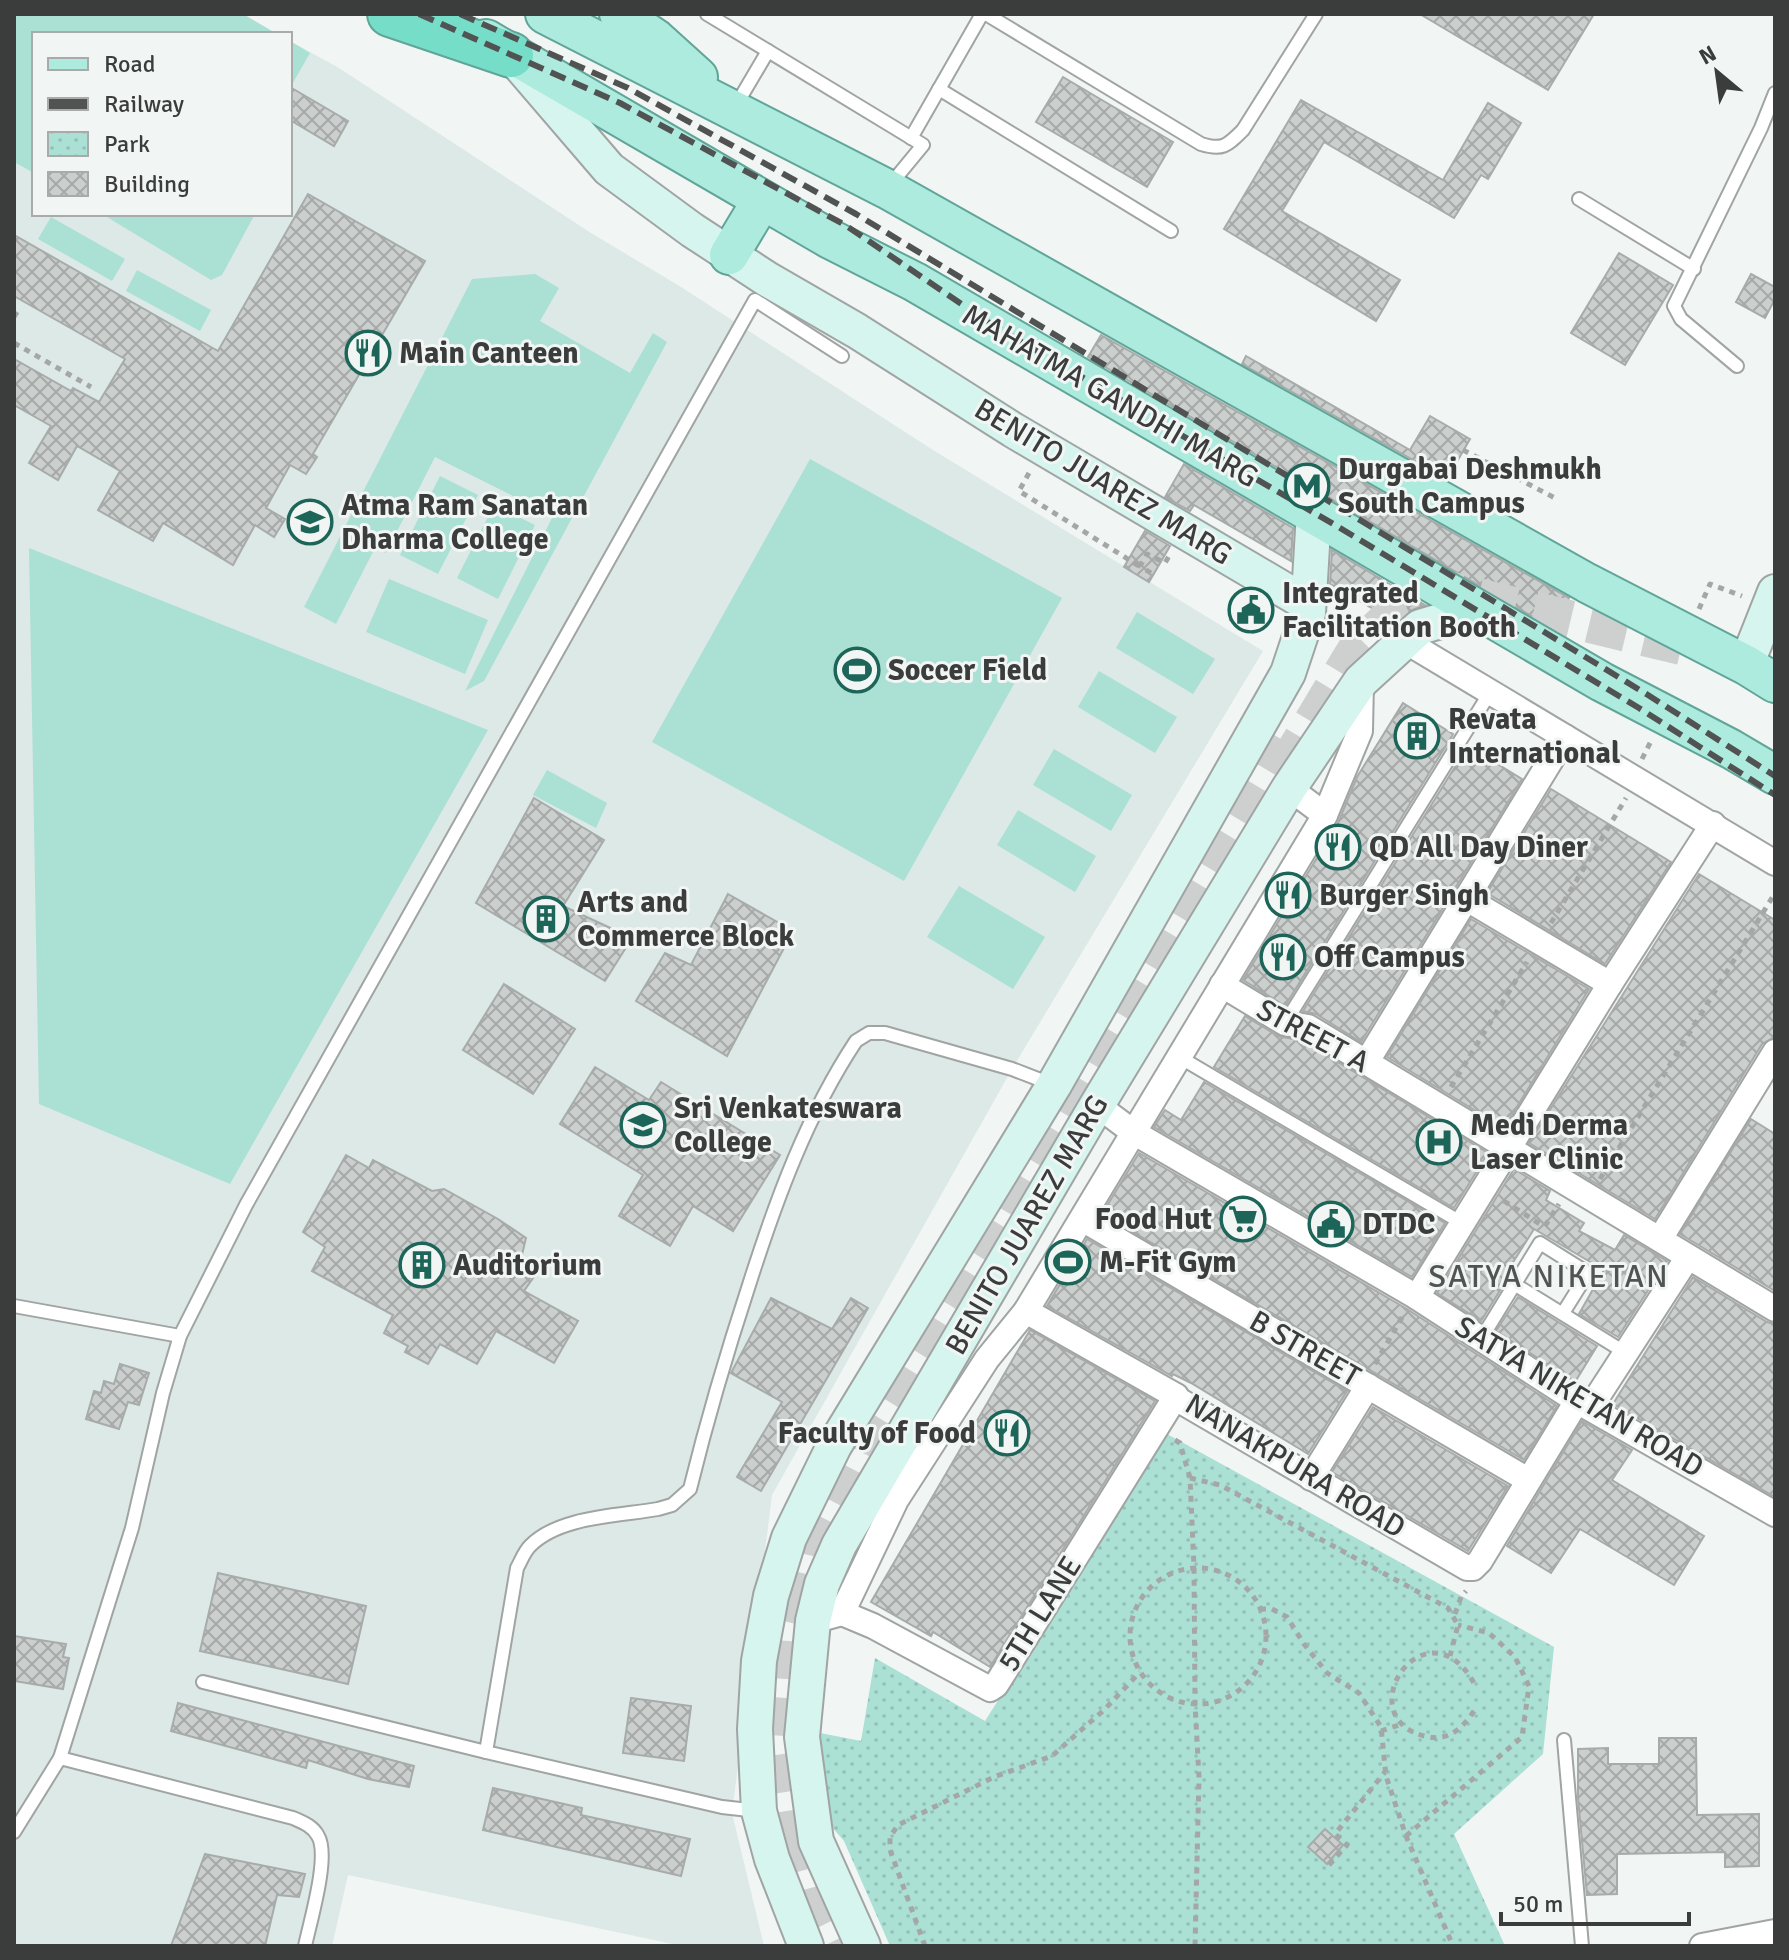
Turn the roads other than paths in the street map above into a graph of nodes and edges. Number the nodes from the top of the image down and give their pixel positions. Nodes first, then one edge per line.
1 (390, 14) edge
2 (446, 14) edge
3 (545, 14) edge
4 (619, 14) edge
5 (707, 14) edge
6 (984, 14) edge
7 (1316, 14) edge
8 (768, 51) junction
9 (511, 55) junction
10 (939, 89) junction
11 (1775, 93) edge
12 (733, 110) junction
13 (911, 138) junction
14 (887, 189) junction
15 (1579, 199) dead end
16 (762, 200) junction
17 (1171, 231) dead end
18 (729, 255) junction
19 (1694, 269) junction
20 (842, 356) dead end
21 (1737, 366) dead end
22 (1314, 513) junction
23 (1772, 600) edge
24 (1308, 604) junction
25 (1488, 616) junction
26 (1405, 641) junction
27 (1761, 674) edge
28 (1361, 681) junction
29 (1491, 691) junction
30 (1565, 737) junction
31 (1775, 775) edge
32 (1289, 788) junction
33 (1325, 815) junction
34 (1713, 824) junction
35 (1775, 863) edge
36 (1467, 899) junction
37 (1610, 984) junction
38 (1222, 985) junction
39 (1285, 1023) junction
40 (1775, 1052) edge
41 (1181, 1058) junction
42 (1366, 1063) junction
43 (1768, 1080) edge
44 (1054, 1085) junction
45 (1097, 1105) junction
46 (1133, 1132) junction
47 (1507, 1149) junction
48 (1082, 1219) junction
49 (1462, 1223) junction
50 (1660, 1239) junction
51 (1688, 1257) junction
52 (1514, 1284) junction
53 (14, 1306) edge
54 (1410, 1307) junction
55 (1775, 1309) edge
56 (1026, 1311) junction
57 (1563, 1313) junction
58 (180, 1336) junction
59 (1481, 1339) junction
60 (1626, 1353) junction
61 (1366, 1385) junction
62 (1177, 1398) junction
63 (1584, 1405) junction
64 (1311, 1478) junction
65 (1528, 1480) junction
66 (1775, 1514) edge
67 (828, 1617) junction
68 (203, 1682) dead end
69 (1564, 1740) dead end
70 (486, 1752) junction
71 (60, 1758) junction
72 (759, 1811) junction
73 (14, 1832) edge
74 (1775, 1932) edge
75 (305, 1946) edge
76 (806, 1946) edge
77 (863, 1946) edge
78 (1582, 1946) edge
79 (1704, 1946) edge

1 - 9 highway
2 - 9 main road, MAHATMA GANDHI MARG
3 - 12 main road
4 - 12 main road
5 - 8 lane
6 - 7 lane
6 - 10 lane
8 - 12 lane
8 - 13 lane
9 - 16 main road, MAHATMA GANDHI MARG
9 - 18 street, BENITO JUAREZ MARG
10 - 13 lane
10 - 17 lane
11 - 19 lane
12 - 14 main road
13 - 14 lane
14 - 27 main road
15 - 19 lane
16 - 18 main road
16 - 22 main road, MAHATMA GANDHI MARG
18 - 24 street, BENITO JUAREZ MARG
19 - 21 lane
20 - 58 lane
22 - 24 street, BENITO JUAREZ MARG
22 - 25 main road, MAHATMA GANDHI MARG
23 - 27 street
24 - 44 street, BENITO JUAREZ MARG
25 - 26 street, BENITO JUAREZ MARG
25 - 31 main road, MAHATMA GANDHI MARG
26 - 28 street, BENITO JUAREZ MARG
26 - 29 street
28 - 32 street, BENITO JUAREZ MARG
28 - 33 street
29 - 30 street
29 - 39 lane
30 - 34 street
30 - 36 street
32 - 33 street
32 - 45 street, BENITO JUAREZ MARG
33 - 38 street
34 - 35 street
34 - 37 street
36 - 37 street
36 - 42 street
37 - 47 street
38 - 39 street, STREET A
38 - 41 street
39 - 42 street, STREET A
40 - 43 street
41 - 46 street
41 - 49 lane
42 - 47 street, STREET A
43 - 50 street
44 - 70 lane
44 - 72 street, BENITO JUAREZ MARG
45 - 46 street, SATYA NIKETAN ROAD
45 - 67 street, BENITO JUAREZ MARG
46 - 48 street
46 - 54 street, SATYA NIKETAN ROAD
47 - 49 street
47 - 50 street, STREET A
48 - 56 street
48 - 61 street, B STREET
49 - 54 street
50 - 51 street, STREET A
51 - 55 street, STREET A
51 - 60 street
52 - 57 lane
52 - 57 lane
52 - 59 lane
53 - 58 lane
54 - 59 street, SATYA NIKETAN ROAD
56 - 62 street, NANAKPURA ROAD
56 - 67 street
57 - 60 lane
58 - 71 lane
59 - 63 street, SATYA NIKETAN ROAD
60 - 63 street
61 - 64 street
61 - 65 street, B STREET
62 - 64 street, NANAKPURA ROAD
62 - 67 street, 5TH LANE
63 - 65 street
63 - 66 street, SATYA NIKETAN ROAD
64 - 65 street, NANAKPURA ROAD
67 - 77 street, BENITO JUAREZ MARG
68 - 70 lane
69 - 78 lane
70 - 72 lane
71 - 73 lane
71 - 75 lane
72 - 76 street, BENITO JUAREZ MARG
74 - 79 street

